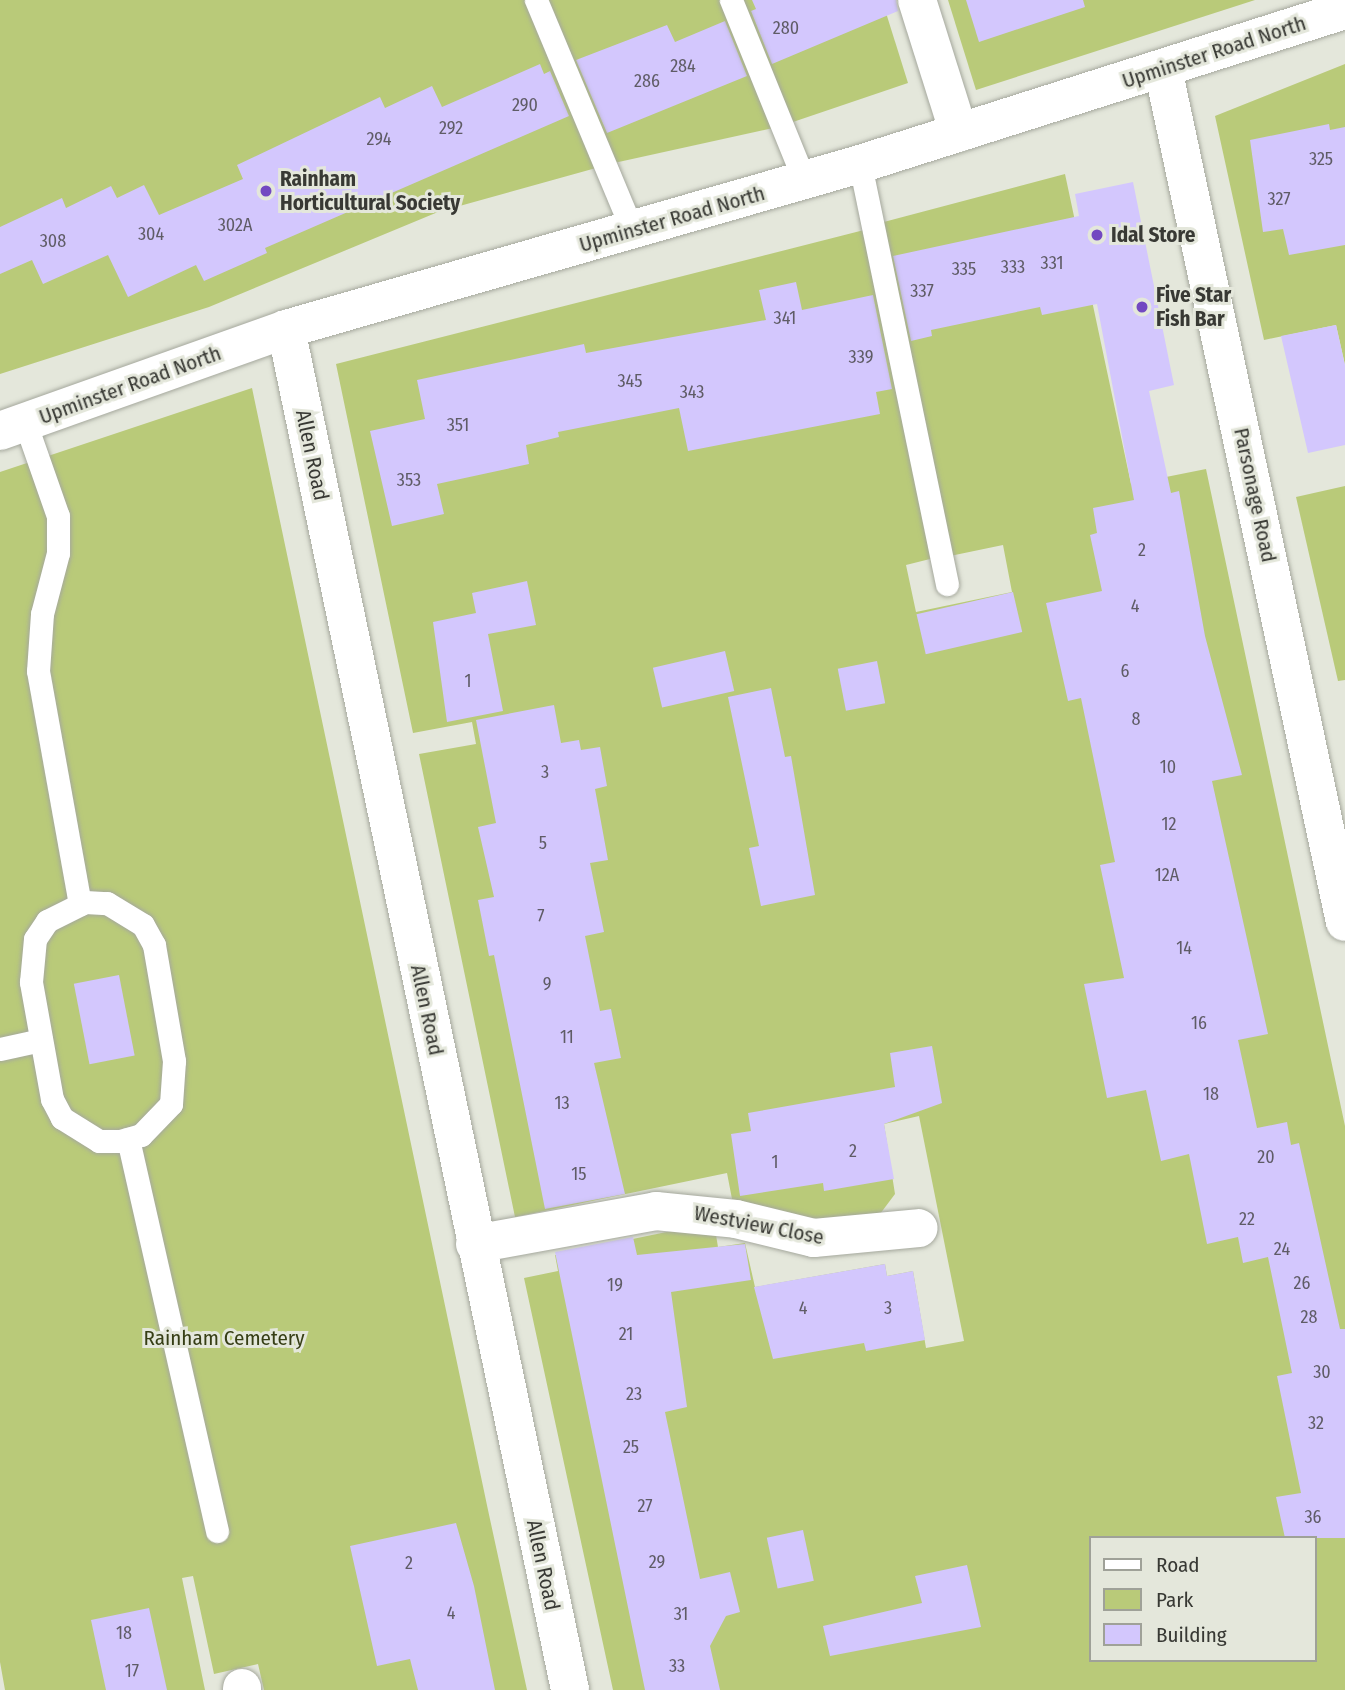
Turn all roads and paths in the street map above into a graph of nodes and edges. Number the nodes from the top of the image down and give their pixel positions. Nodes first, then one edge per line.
1 (536, 0) edge
2 (731, 0) edge
3 (917, 0) edge
4 (1345, 10) edge
5 (1163, 69) junction
6 (959, 133) junction
7 (860, 164) junction
8 (804, 180) junction
9 (632, 230) junction
10 (286, 329) junction
11 (13, 427) edge
12 (947, 584) dead end
13 (80, 904) junction
14 (1345, 922) edge
15 (41, 1040) junction
16 (0, 1049) edge
17 (128, 1139) junction
18 (919, 1228) dead end
19 (475, 1244) junction
20 (217, 1531) dead end
21 (570, 1690) edge

1 - 9 lane
2 - 8 lane
3 - 6 street
4 - 5 street, Upminster Road North
5 - 6 street, Upminster Road North
5 - 14 street, Parsonage Road
6 - 7 street, Upminster Road North
7 - 8 street, Upminster Road North
7 - 12 lane
8 - 9 street, Upminster Road North
9 - 10 street, Upminster Road North
10 - 11 street, Upminster Road North
10 - 19 street, Allen Road
11 - 13 lane
13 - 15 lane
13 - 17 lane
15 - 16 lane
15 - 17 lane
17 - 20 lane
18 - 19 street, Westview Close
19 - 21 street, Allen Road

